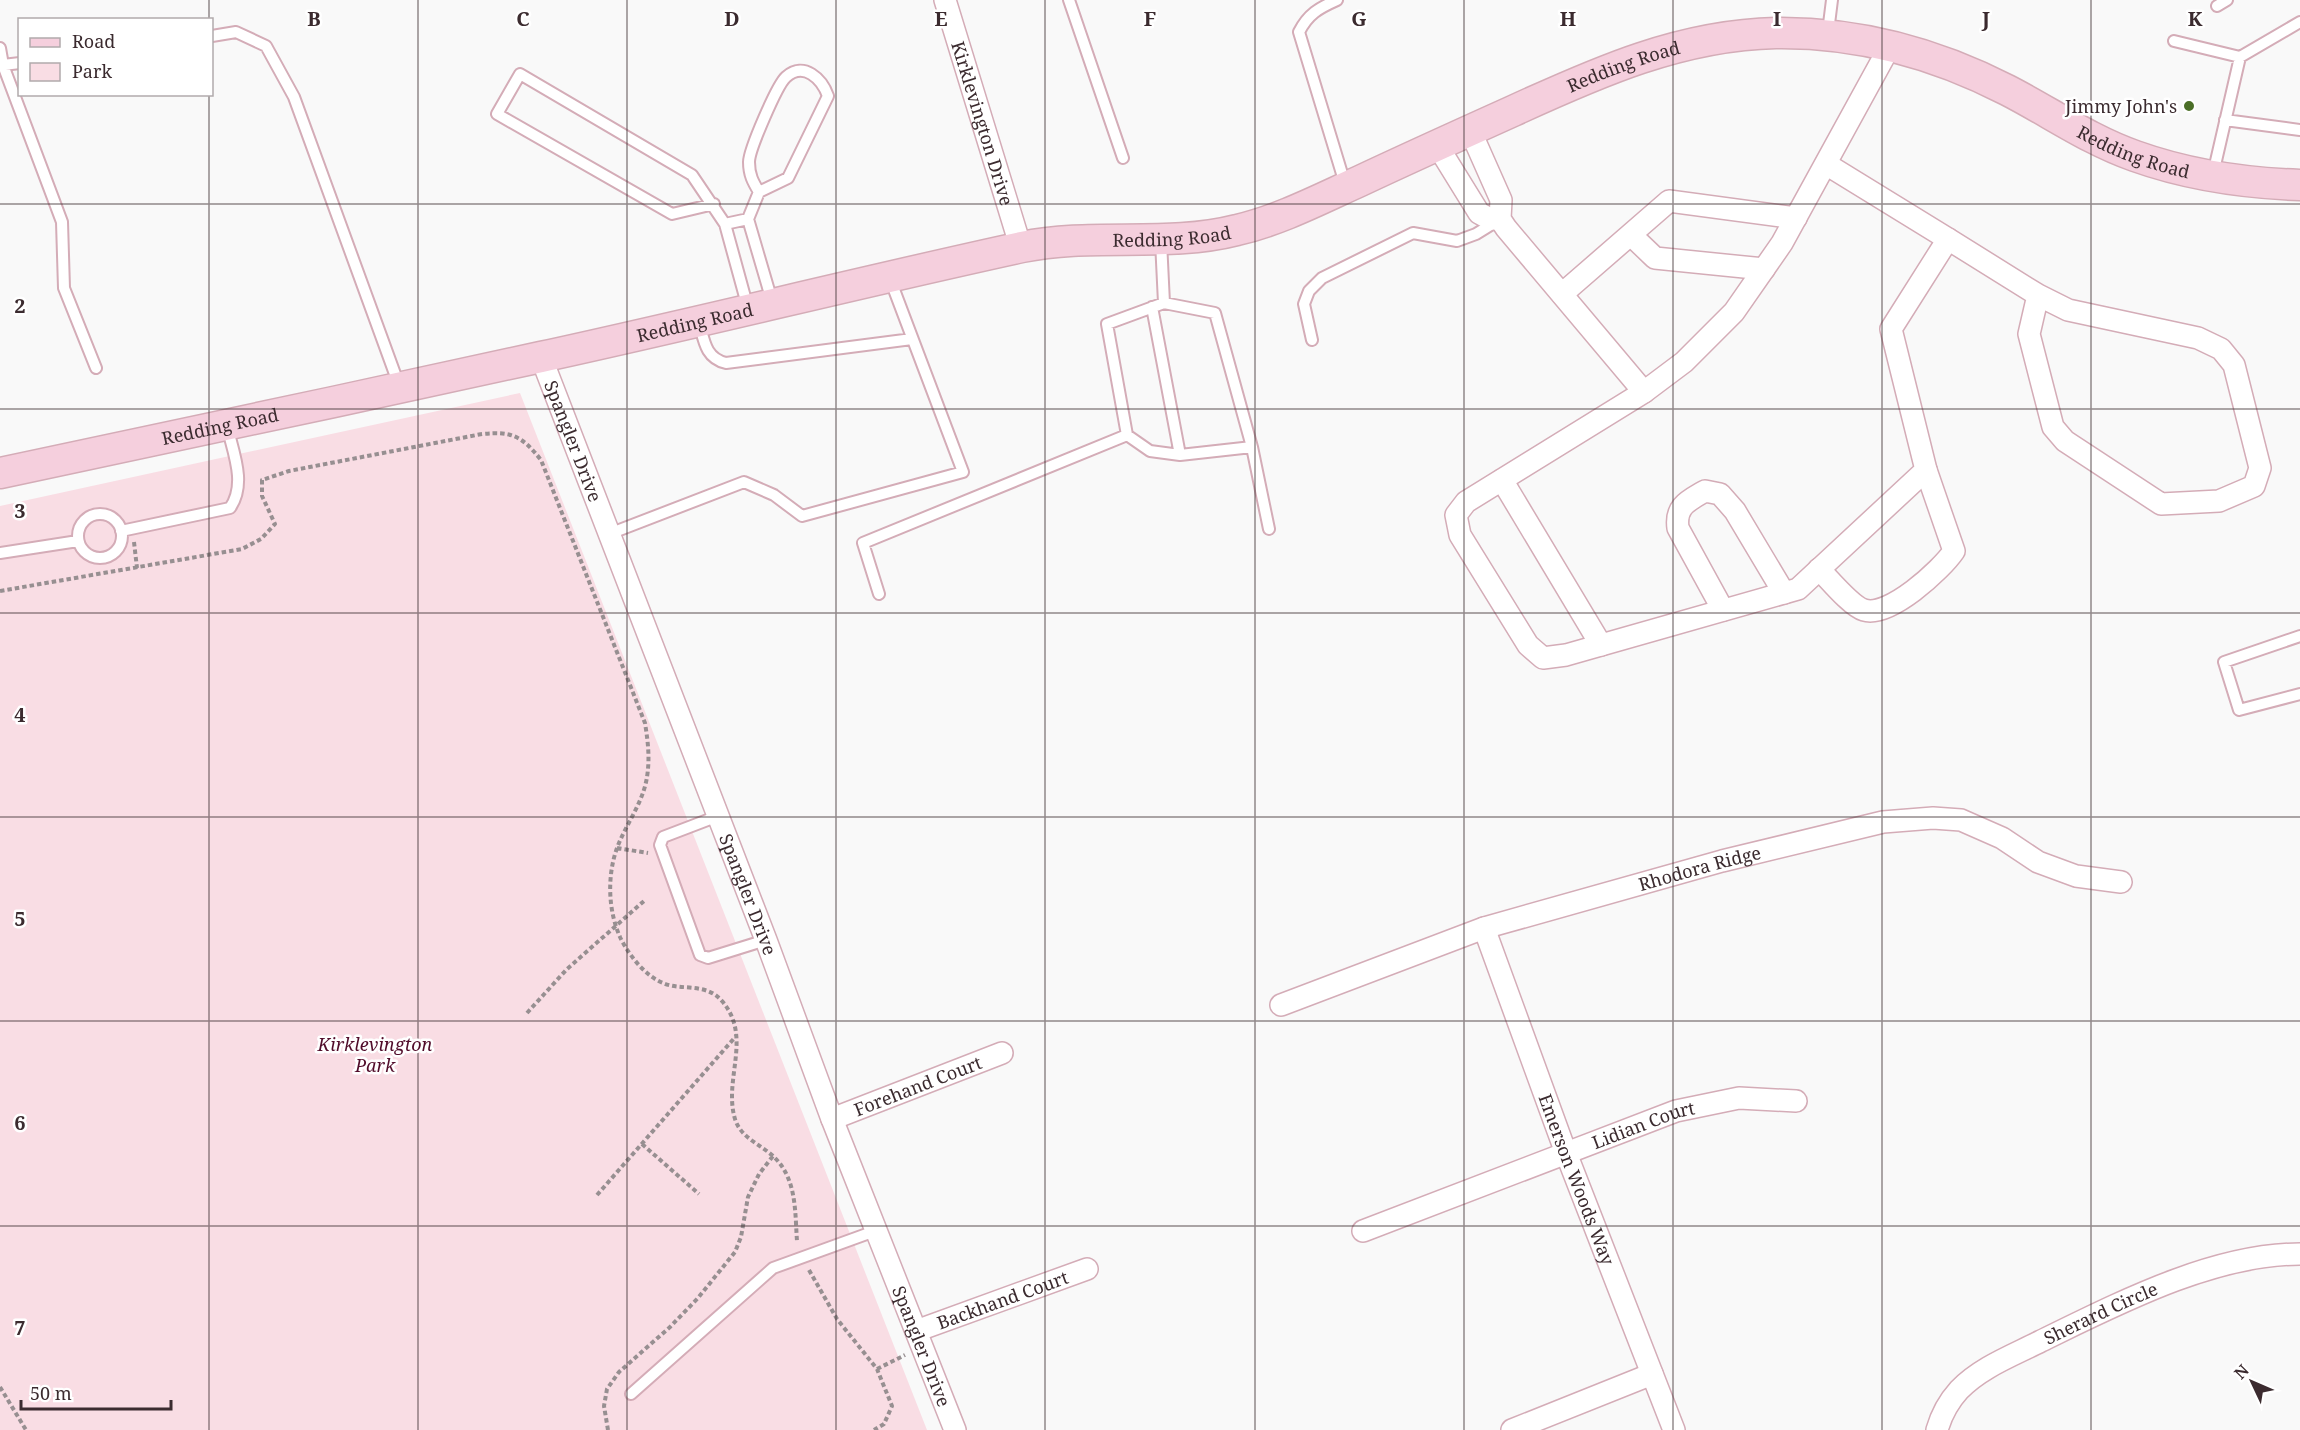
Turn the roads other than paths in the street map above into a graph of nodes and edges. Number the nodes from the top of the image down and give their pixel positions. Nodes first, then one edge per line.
1 (945, 0) edge
2 (1070, 0) edge
3 (1337, 0) edge
4 (1832, 0) edge
5 (2300, 22) edge
6 (213, 36) edge
7 (1827, 36) junction
8 (2174, 41) dead end
9 (1890, 46) junction
10 (0, 48) edge
11 (2240, 57) junction
12 (18, 63) edge
13 (2, 66) edge
14 (2225, 120) junction
15 (1470, 130) junction
16 (2300, 130) edge
17 (1437, 145) junction
18 (1123, 158) dead end
19 (1826, 164) junction
20 (2212, 177) junction
21 (2300, 184) edge
22 (1346, 187) junction
23 (759, 192) junction
24 (714, 204) junction
25 (1796, 218) junction
26 (748, 219) junction
27 (1500, 219) junction
28 (725, 224) junction
29 (1630, 235) junction
30 (1161, 238) junction
31 (1948, 240) junction
32 (1021, 248) junction
33 (1764, 269) junction
34 (889, 278) junction
35 (1562, 294) junction
36 (2037, 295) junction
37 (1164, 303) junction
38 (761, 307) junction
39 (1152, 307) junction
40 (699, 321) junction
41 (912, 339) junction
42 (1312, 340) dead end
43 (541, 357) junction
44 (96, 368) dead end
45 (400, 388) junction
46 (1644, 392) junction
47 (226, 425) junction
48 (1126, 435) junction
49 (1252, 447) junction
50 (1180, 455) junction
51 (1926, 470) junction
52 (0, 473) edge
53 (1502, 480) junction
54 (1269, 528) dead end
55 (127, 530) junction
56 (609, 534) junction
57 (78, 541) junction
58 (0, 553) edge
59 (1819, 569) junction
60 (1784, 593) junction
61 (879, 594) dead end
62 (1724, 610) junction
63 (2300, 636) edge
64 (1601, 645) junction
65 (2300, 694) edge
66 (718, 816) junction
67 (2121, 882) dead end
68 (1484, 928) junction
69 (766, 940) junction
70 (1281, 1005) dead end
71 (1002, 1053) dead end
72 (1796, 1101) dead end
73 (832, 1119) junction
74 (1566, 1153) junction
75 (875, 1231) junction
76 (1363, 1231) dead end
77 (2300, 1254) edge
78 (1087, 1269) dead end
79 (920, 1338) junction
80 (1652, 1374) junction
81 (631, 1394) dead end
82 (955, 1430) edge
83 (1512, 1430) edge
84 (1674, 1430) edge
85 (1937, 1430) edge

1 - 32 street, Kirklevington Drive
2 - 18 lane
3 - 22 lane
4 - 7 lane
5 - 11 lane
6 - 45 lane
7 - 9 street, Redding Road
7 - 15 street, Redding Road
8 - 11 lane
9 - 19 street
9 - 20 street, Redding Road
10 - 13 lane
11 - 14 lane
12 - 13 lane
13 - 44 lane
14 - 16 lane
14 - 20 lane
15 - 17 street, Redding Road
15 - 27 street
17 - 22 street, Redding Road
17 - 27 street
19 - 25 street
19 - 31 street
20 - 21 street, Redding Road
22 - 30 street, Redding Road
23 - 23 lane
23 - 26 lane
24 - 24 lane
24 - 28 lane
25 - 29 street
25 - 33 street
26 - 28 lane
26 - 38 lane
27 - 35 street
27 - 42 lane
28 - 38 lane
29 - 33 street
29 - 35 street
30 - 32 street, Redding Road
30 - 37 lane
31 - 36 street
31 - 51 street
32 - 34 street, Redding Road
33 - 46 street
34 - 38 street, Redding Road
34 - 41 lane
35 - 46 street
36 - 36 street
37 - 39 lane
37 - 49 lane
38 - 40 street, Redding Road
39 - 48 lane
39 - 50 lane
40 - 41 lane
40 - 43 street, Redding Road
41 - 56 lane
43 - 45 street, Redding Road
43 - 56 street, Spangler Drive
45 - 47 street, Redding Road
46 - 53 street
47 - 52 street, Redding Road
47 - 55 lane
48 - 50 lane
48 - 61 lane
49 - 50 lane
49 - 54 lane
51 - 59 street
51 - 59 street
53 - 64 street
53 - 64 street
55 - 57 lane
55 - 57 lane
56 - 66 street, Spangler Drive
57 - 58 lane
59 - 60 street
60 - 62 street
60 - 62 street
62 - 64 street
63 - 65 lane
66 - 69 street, Spangler Drive
66 - 69 lane
67 - 68 street, Rhodora Ridge
68 - 70 street, Rhodora Ridge
68 - 74 street, Emerson Woods Way
69 - 73 street, Spangler Drive
71 - 73 street, Forehand Court
72 - 74 street, Lidian Court
73 - 75 street, Spangler Drive
74 - 76 street, Lidian Court
74 - 80 street, Emerson Woods Way
75 - 79 street, Spangler Drive
75 - 81 lane
77 - 85 street, Sherard Circle
78 - 79 street, Backhand Court
79 - 82 street, Spangler Drive
80 - 83 street
80 - 84 street, Emerson Woods Way

